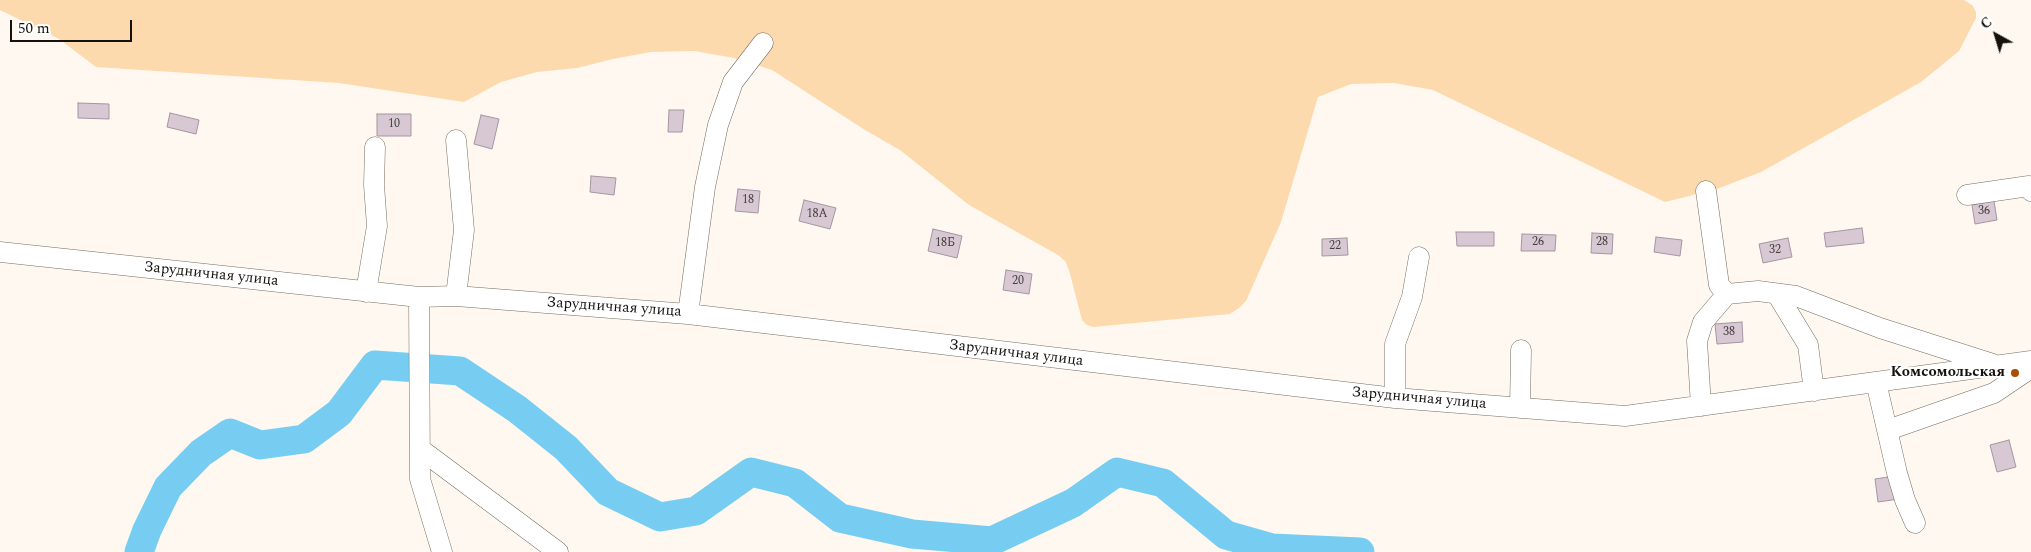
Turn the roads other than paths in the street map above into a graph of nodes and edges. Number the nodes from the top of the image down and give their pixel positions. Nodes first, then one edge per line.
1 (763, 42) dead end
2 (456, 140) dead end
3 (375, 147) dead end
4 (1706, 191) dead end
5 (2031, 191) edge
6 (1967, 195) dead end
7 (0, 252) edge
8 (1419, 257) dead end
9 (366, 292) junction
10 (1727, 294) junction
11 (1777, 294) junction
12 (456, 296) junction
13 (419, 297) junction
14 (688, 314) junction
15 (1521, 350) dead end
16 (2031, 361) edge
17 (1999, 366) junction
18 (2031, 368) edge
19 (1876, 382) junction
20 (1814, 391) junction
21 (1395, 398) junction
22 (1701, 406) junction
23 (1520, 408) junction
24 (1888, 430) junction
25 (420, 449) junction
26 (1916, 523) dead end
27 (442, 552) edge
28 (558, 552) edge

1 - 14 street
2 - 12 street
3 - 9 street
4 - 10 street
5 - 6 street
7 - 9 street, Зарудничная улица
8 - 21 street
9 - 13 street, Зарудничная улица
10 - 11 street
10 - 22 street
11 - 17 street
11 - 20 street
12 - 13 street, Зарудничная улица
12 - 14 street, Зарудничная улица
13 - 25 street
14 - 21 street, Зарудничная улица
15 - 23 street
16 - 17 street, Зарудничная улица
17 - 19 street, Зарудничная улица
18 - 24 street
19 - 20 street, Зарудничная улица
19 - 24 street
20 - 22 street, Зарудничная улица
21 - 23 street, Зарудничная улица
22 - 23 street, Зарудничная улица
24 - 26 street
25 - 27 street
25 - 28 street

